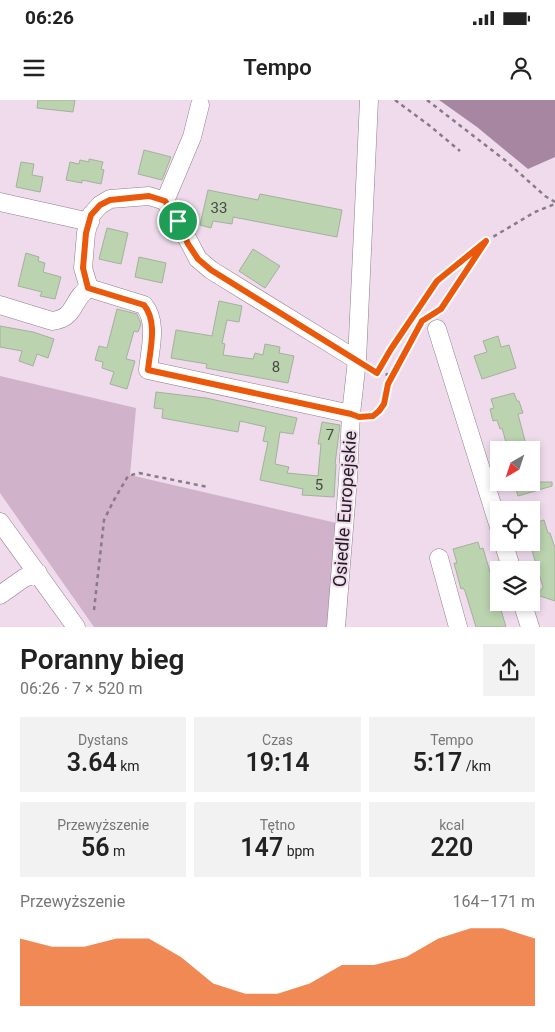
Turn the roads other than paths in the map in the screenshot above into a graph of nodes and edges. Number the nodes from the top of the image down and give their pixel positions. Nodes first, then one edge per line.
1 (369, 100) edge
2 (200, 105) dead end
3 (165, 201) junction
4 (0, 202) edge
5 (90, 222) junction
6 (88, 288) junction
7 (0, 305) edge
8 (431, 321) road end
9 (357, 360) junction
10 (351, 414) junction
11 (490, 501) edge
12 (0, 522) edge
13 (439, 558) dead end
14 (38, 573) junction
15 (0, 595) edge
16 (525, 611) edge
17 (76, 627) edge
18 (336, 627) edge
19 (458, 627) edge
20 (530, 627) edge

1 - 9 street, Osiedle Europejskie
2 - 3 street
3 - 5 street
3 - 9 street
4 - 5 street
5 - 6 street
6 - 7 street
6 - 10 street
8 - 11 street
9 - 10 street, Osiedle Europejskie
10 - 18 street, Osiedle Europejskie
12 - 14 street
13 - 19 street
14 - 15 street
14 - 17 street
16 - 20 street

